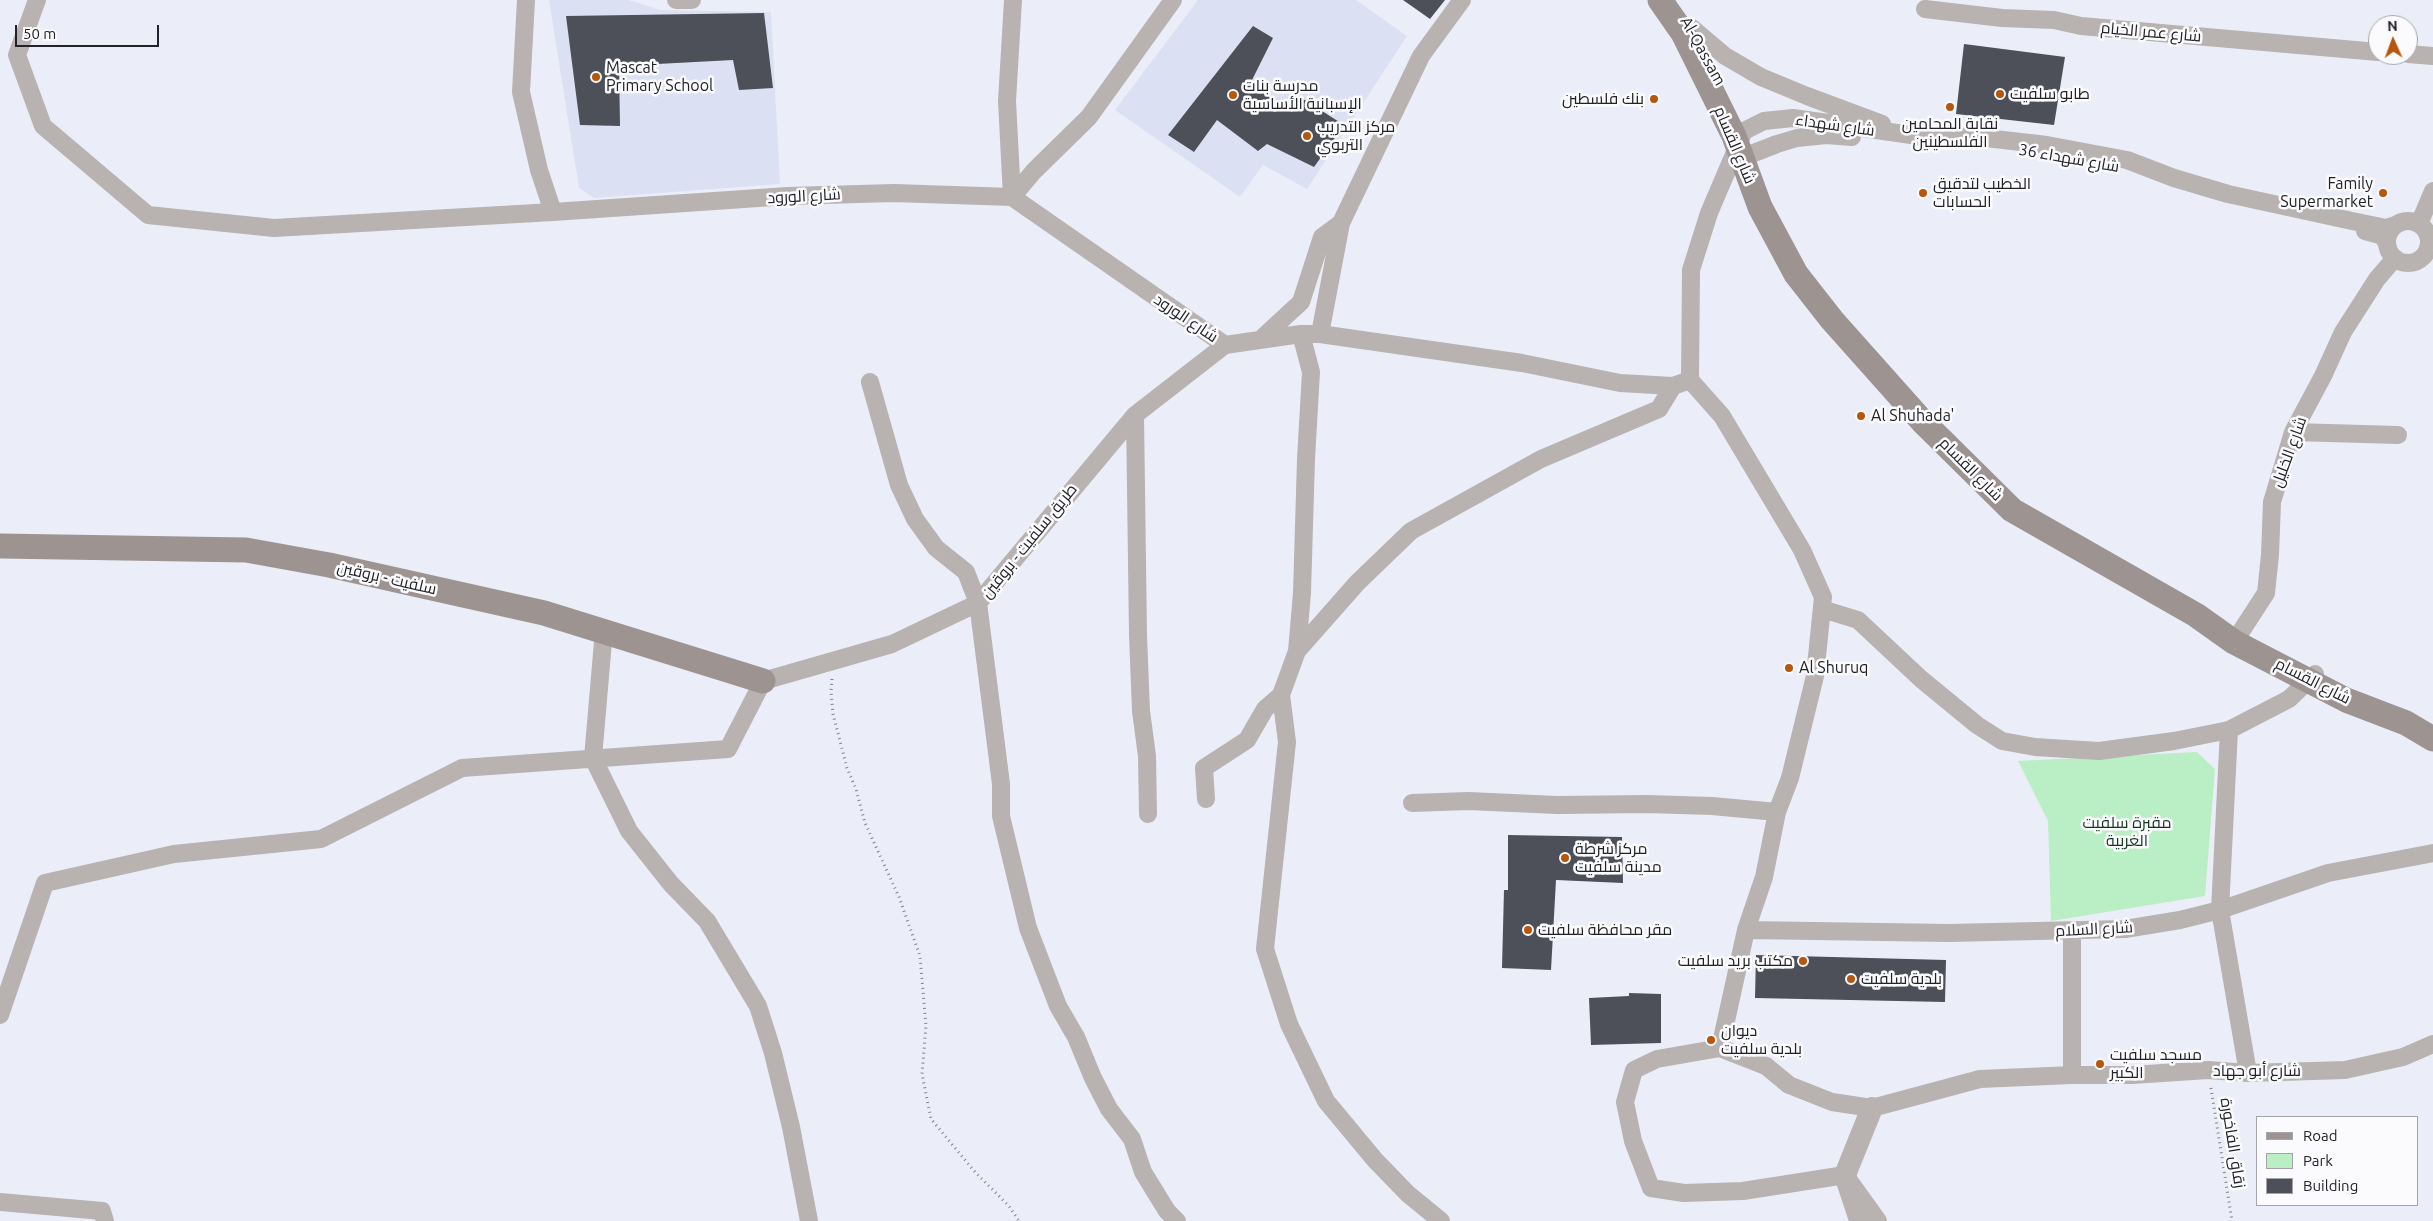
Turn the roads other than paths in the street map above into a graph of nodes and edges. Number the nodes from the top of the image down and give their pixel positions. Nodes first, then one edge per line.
1 (37, 0) edge
2 (526, 0) edge
3 (676, 0) edge
4 (692, 0) edge
5 (1013, 0) edge
6 (1173, 0) edge
7 (1462, 0) edge
8 (1660, 0) edge
9 (1674, 0) edge
10 (1925, 8) dead end
11 (1692, 28) junction
12 (2368, 51) edge
13 (2418, 55) edge
14 (2433, 56) edge
15 (1928, 137) junction
16 (1744, 147) junction
17 (2433, 191) edge
18 (1012, 198) junction
19 (552, 212) junction
20 (1341, 223) junction
21 (2394, 226) junction
22 (2427, 242) edge
23 (2391, 251) junction
24 (1301, 334) junction
25 (1320, 334) junction
26 (1262, 339) junction
27 (1225, 345) junction
28 (1690, 380) junction
29 (870, 382) dead end
30 (1672, 386) junction
31 (1135, 415) junction
32 (2293, 432) junction
33 (2398, 435) dead end
34 (0, 546) edge
35 (978, 604) junction
36 (1822, 608) junction
37 (604, 630) junction
38 (2240, 633) junction
39 (1297, 652) junction
40 (2313, 676) junction
41 (763, 681) junction
42 (1281, 695) junction
43 (2433, 727) edge
44 (2229, 730) junction
45 (2433, 739) edge
46 (593, 758) junction
47 (1206, 799) dead end
48 (1412, 803) dead end
49 (1777, 812) junction
50 (1148, 814) dead end
51 (2433, 853) edge
52 (2220, 910) junction
53 (1746, 930) junction
54 (2072, 931) junction
55 (0, 1015) edge
56 (2433, 1044) edge
57 (1720, 1048) junction
58 (2248, 1073) junction
59 (2072, 1075) junction
60 (1872, 1108) junction
61 (1845, 1175) junction
62 (0, 1202) edge
63 (104, 1221) edge
64 (809, 1221) edge
65 (1177, 1221) edge
66 (1441, 1221) edge
67 (1866, 1221) edge

1 - 19 street, شارع الورود
2 - 19 street
3 - 4 street
5 - 18 street
6 - 18 street
7 - 20 street
8 - 16 main road, شارع القسام
9 - 11 main road, Al-Qassam
10 - 12 street, شارع عمر الخيام
11 - 15 street
11 - 16 main road, Al-Qassam
13 - 14 street
15 - 16 street, شارع شهداء
15 - 21 street, شارع شهداء 36
16 - 23 street, شارع شهداء 36
16 - 28 street
16 - 38 main road, شارع القسام
16 - 40 main road, شارع القسام
17 - 22 street
18 - 19 street, شارع الورود
18 - 27 street, شارع الورود
20 - 25 street
20 - 26 street
21 - 22 street
21 - 23 street
22 - 23 street
23 - 32 street, شارع الخليل
24 - 25 street
24 - 26 street
24 - 39 street
25 - 30 street
26 - 27 street
27 - 31 street, طريق سلفيت - بروقين
28 - 30 street
28 - 36 street
29 - 35 street
30 - 39 street
31 - 35 street, طريق سلفيت - بروقين
31 - 50 street
32 - 33 street
32 - 38 street, شارع الخليل
34 - 37 main road, سلفيت - بروقين
35 - 41 street, طريق سلفيت - بروقين
35 - 65 street
36 - 44 street
36 - 49 street
37 - 41 main road, سلفيت - بروقين
37 - 46 street
38 - 40 main road, شارع القسام
39 - 42 street
40 - 43 main road, شارع القسام
40 - 44 street
40 - 45 main road, شارع القسام
41 - 46 street
42 - 47 street
42 - 66 street
44 - 52 street
46 - 55 street
46 - 64 street
48 - 49 street
49 - 53 street
51 - 52 street, شارع السلام
52 - 54 street, شارع السلام
52 - 58 street
53 - 54 street, شارع السلام
53 - 57 street
54 - 59 street
56 - 58 street, شارع أبو جهاد
57 - 60 street
57 - 61 street
58 - 59 street, شارع أبو جهاد
59 - 60 street, شارع أبو جهاد
60 - 61 street
61 - 67 street
62 - 63 street

